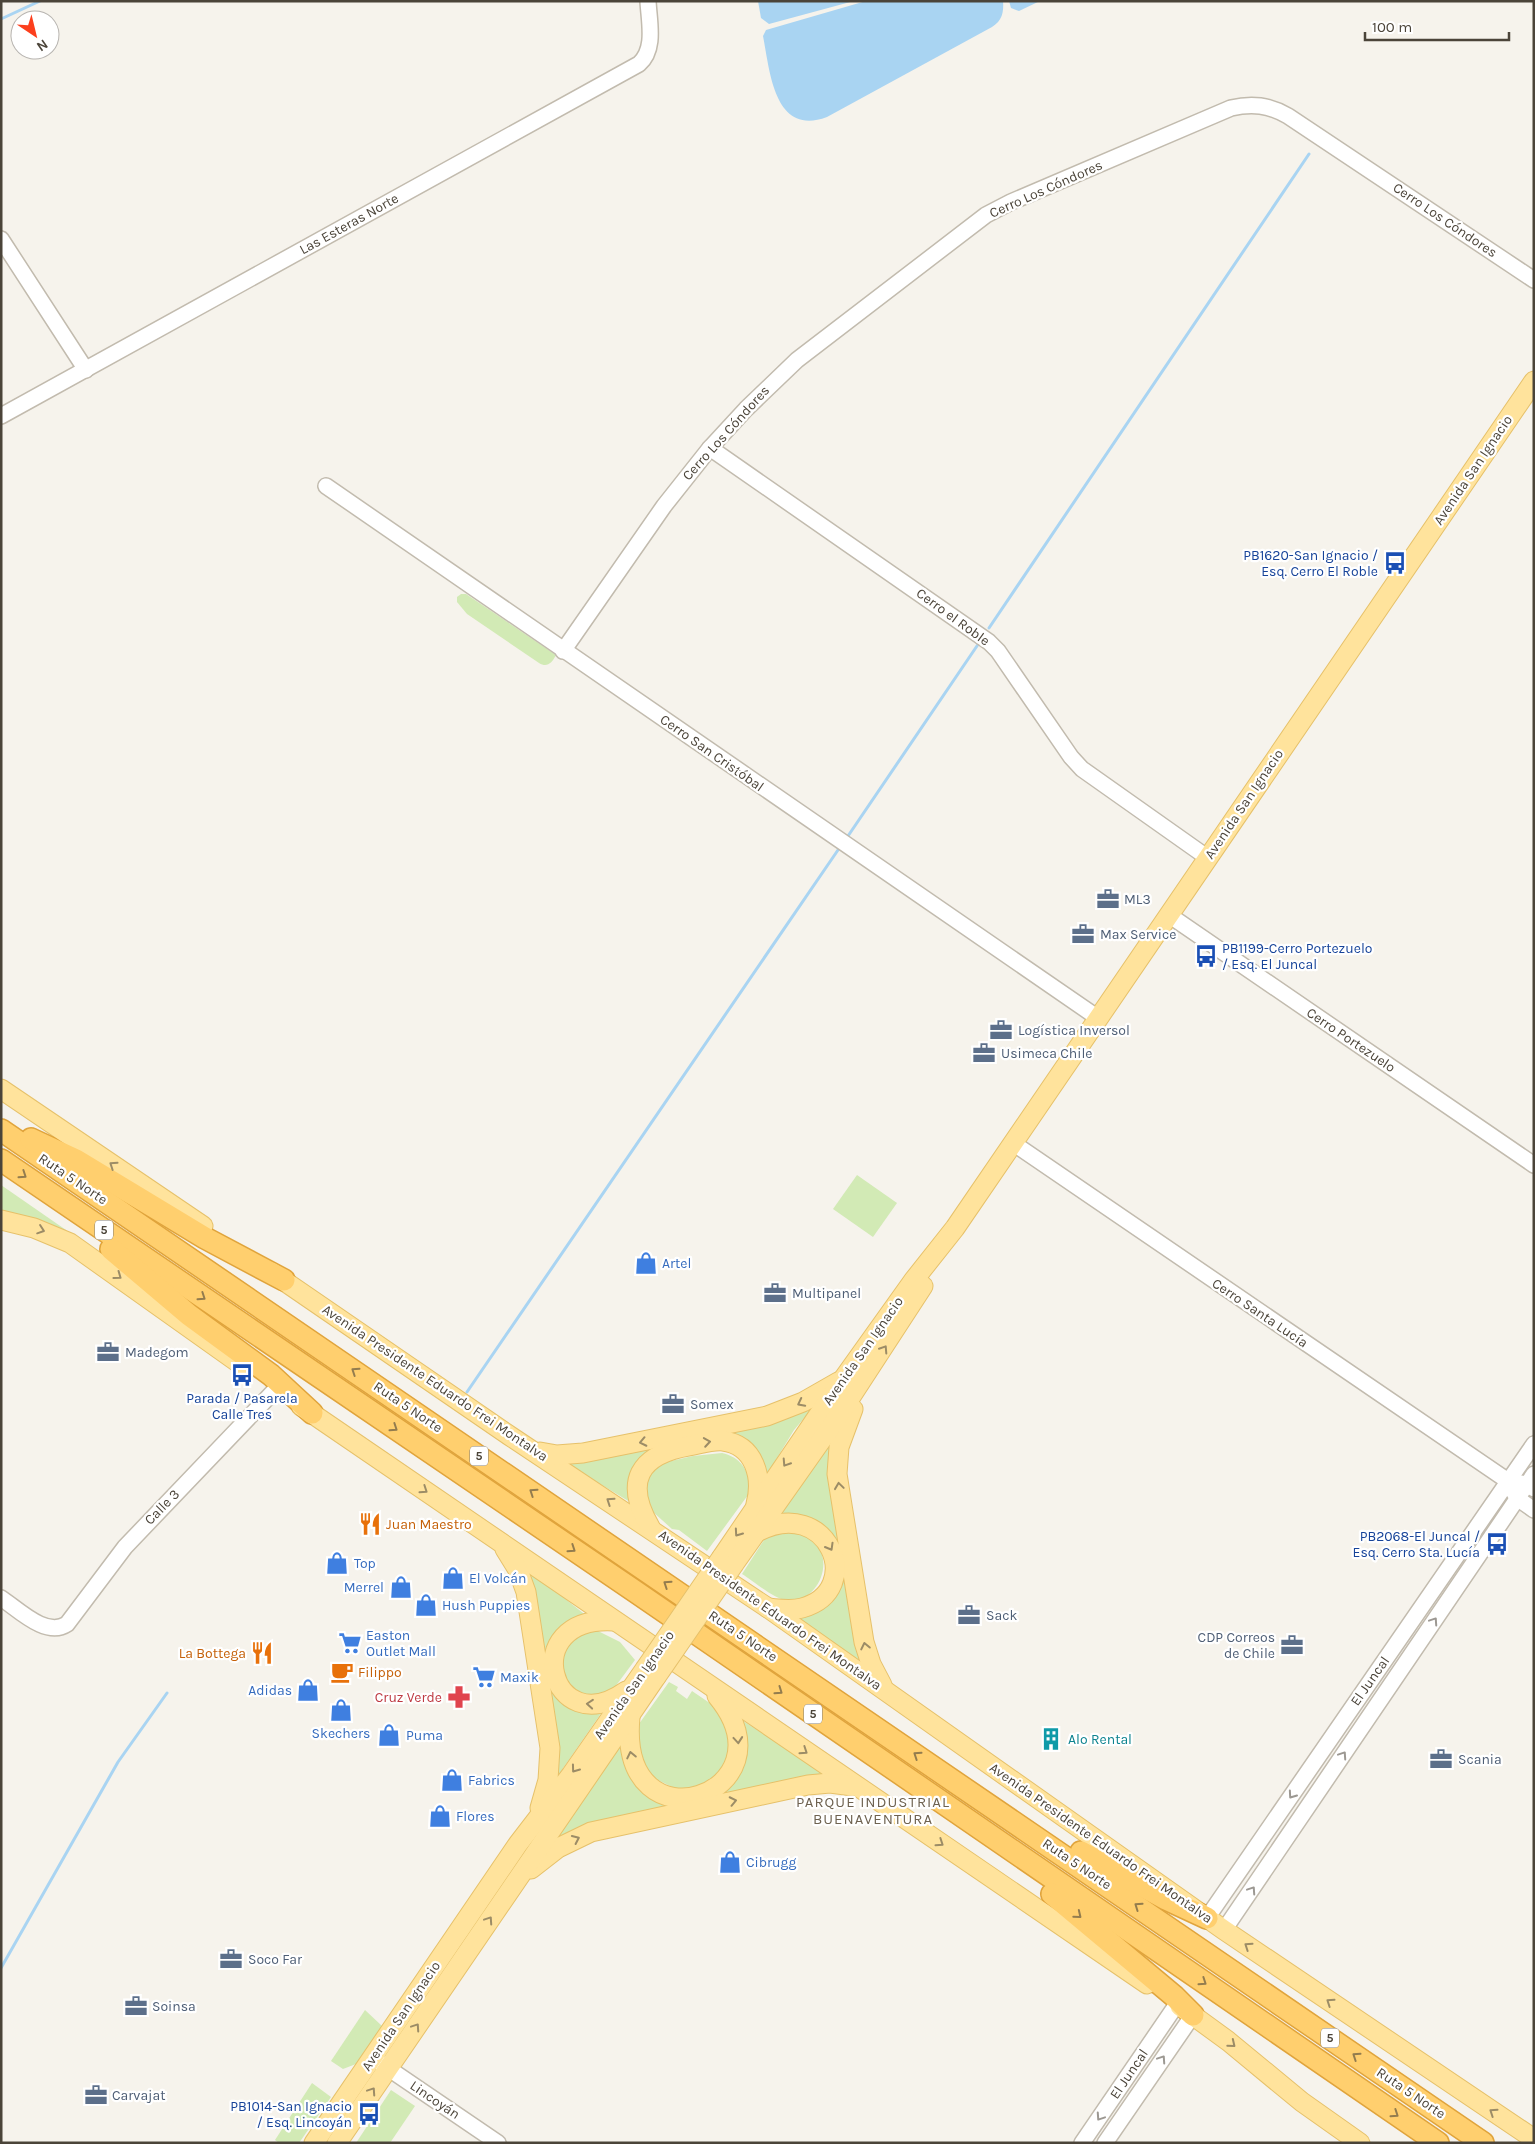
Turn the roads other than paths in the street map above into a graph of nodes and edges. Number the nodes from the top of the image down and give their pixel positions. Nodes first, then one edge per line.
1 (648, 1) edge
2 (1, 238) edge
3 (1534, 280) edge
4 (86, 370) junction
5 (1534, 381) edge
6 (1, 416) edge
7 (710, 448) junction
8 (326, 486) dead end
9 (563, 651) junction
10 (1208, 858) junction
11 (1169, 915) junction
12 (1098, 1018) junction
13 (1, 1088) edge
14 (1, 1129) edge
15 (1013, 1144) junction
16 (1, 1160) edge
17 (1534, 1165) edge
18 (46, 1191) junction
19 (1, 1220) edge
20 (955, 1228) junction
21 (284, 1280) junction
22 (867, 1373) junction
23 (843, 1379) junction
24 (276, 1389) junction
25 (312, 1413) junction
26 (1534, 1444) edge
27 (530, 1448) junction
28 (1508, 1481) junction
29 (1532, 1482) edge
30 (1517, 1498) junction
31 (755, 1509) junction
32 (1534, 1510) edge
33 (651, 1528) junction
34 (757, 1532) junction
35 (500, 1543) junction
36 (728, 1560) junction
37 (1, 1598) edge
38 (768, 1608) junction
39 (614, 1621) junction
40 (650, 1673) junction
41 (706, 1684) junction
42 (633, 1686) junction
43 (886, 1690) junction
44 (630, 1717) junction
45 (957, 1783) junction
46 (856, 1786) junction
47 (961, 1816) junction
48 (536, 1819) junction
49 (518, 1844) junction
50 (533, 1855) junction
51 (517, 1879) junction
52 (1207, 1918) junction
53 (1224, 1930) junction
54 (1185, 2010) junction
55 (381, 2063) junction
56 (1127, 2077) junction
57 (1143, 2087) junction
58 (340, 2121) junction
59 (1534, 2139) edge
60 (314, 2143) edge
61 (337, 2143) edge
62 (498, 2143) edge
63 (1082, 2143) edge
64 (1105, 2143) edge
65 (1360, 2143) edge
66 (1438, 2143) edge
67 (1483, 2143) edge

1 - 4 street, Las Esteras Norte
2 - 4 street
3 - 7 street, Cerro Los Cóndores
4 - 6 street, Las Esteras Norte
5 - 10 main road, Avenida San Ignacio
7 - 9 street, Cerro Los Cóndores
7 - 10 street, Cerro el Roble
8 - 9 street, Cerro San Cristóbal
9 - 12 street, Cerro San Cristóbal
10 - 11 main road, Avenida San Ignacio
11 - 12 main road, Avenida San Ignacio
11 - 17 street, Cerro Portezuelo
12 - 15 main road, Avenida San Ignacio
21 -> 13 main road, Avenida Presidente Eduardo Frei Montalva
14 - 21 highway
45 -> 14 highway, Ruta 5 Norte / 5
15 - 20 main road, Avenida San Ignacio
15 - 28 street, Cerro Santa Lucía
16 -> 18 highway, Ruta 5 Norte / 5
18 - 25 highway
18 -> 47 highway, Ruta 5 Norte / 5
19 -> 24 main road
22 -> 20 main road, Avenida San Ignacio
20 - 23 main road, Avenida San Ignacio
21 - 27 main road, Avenida Presidente Eduardo Frei Montalva
22 - 34 main road, Avenida San Ignacio
43 -> 22 main road
23 -> 27 main road
23 -> 31 main road, Avenida San Ignacio
24 - 25 main road
24 - 37 street, Calle 3
25 -> 35 main road
26 - 28 street, El Juncal
33 -> 27 main road, Avenida Presidente Eduardo Frei Montalva
28 - 29 street, Cerro Santa Lucía
28 - 30 street, Cerro Santa Lucía
28 -> 52 street, El Juncal
29 - 30 street, El Juncal
30 - 32 street, Cerro Santa Lucía
53 -> 30 street, El Juncal
33 -> 31 main road
31 -> 36 main road, Avenida San Ignacio
33 - 38 main road, Avenida Presidente Eduardo Frei Montalva
34 - 36 main road, Avenida San Ignacio
34 -> 38 main road
35 - 39 main road
35 - 48 main road
36 - 40 main road, Avenida San Ignacio, bridge
38 - 43 main road, Avenida Presidente Eduardo Frei Montalva
39 - 41 main road
42 -> 39 main road
40 - 42 main road, Avenida San Ignacio
40 - 44 main road, Avenida San Ignacio
41 -> 44 main road
41 -> 46 main road
42 -> 48 main road, Avenida San Ignacio
43 - 52 main road, Avenida Presidente Eduardo Frei Montalva
44 - 50 main road, Avenida San Ignacio
45 - 52 highway
67 -> 45 highway, Ruta 5 Norte / 5
51 -> 46 main road
46 -> 54 main road
47 -> 54 highway
47 -> 66 highway, Ruta 5 Norte / 5
48 - 49 main road, Avenida San Ignacio
49 - 50 main road
49 - 55 main road, Avenida San Ignacio
50 - 51 main road, Avenida San Ignacio
55 -> 51 main road, Avenida San Ignacio
52 - 53 main road, Avenida Presidente Eduardo Frei Montalva
59 -> 53 main road, Avenida Presidente Eduardo Frei Montalva
54 - 56 street, El Juncal
57 -> 54 street, El Juncal
54 -> 65 main road
55 - 58 main road, Avenida San Ignacio
55 - 62 street, Lincoyán
56 - 57 street
56 -> 63 street, El Juncal
57 - 64 street, El Juncal
58 - 60 main road, Avenida San Ignacio
58 - 61 main road, Avenida San Ignacio

